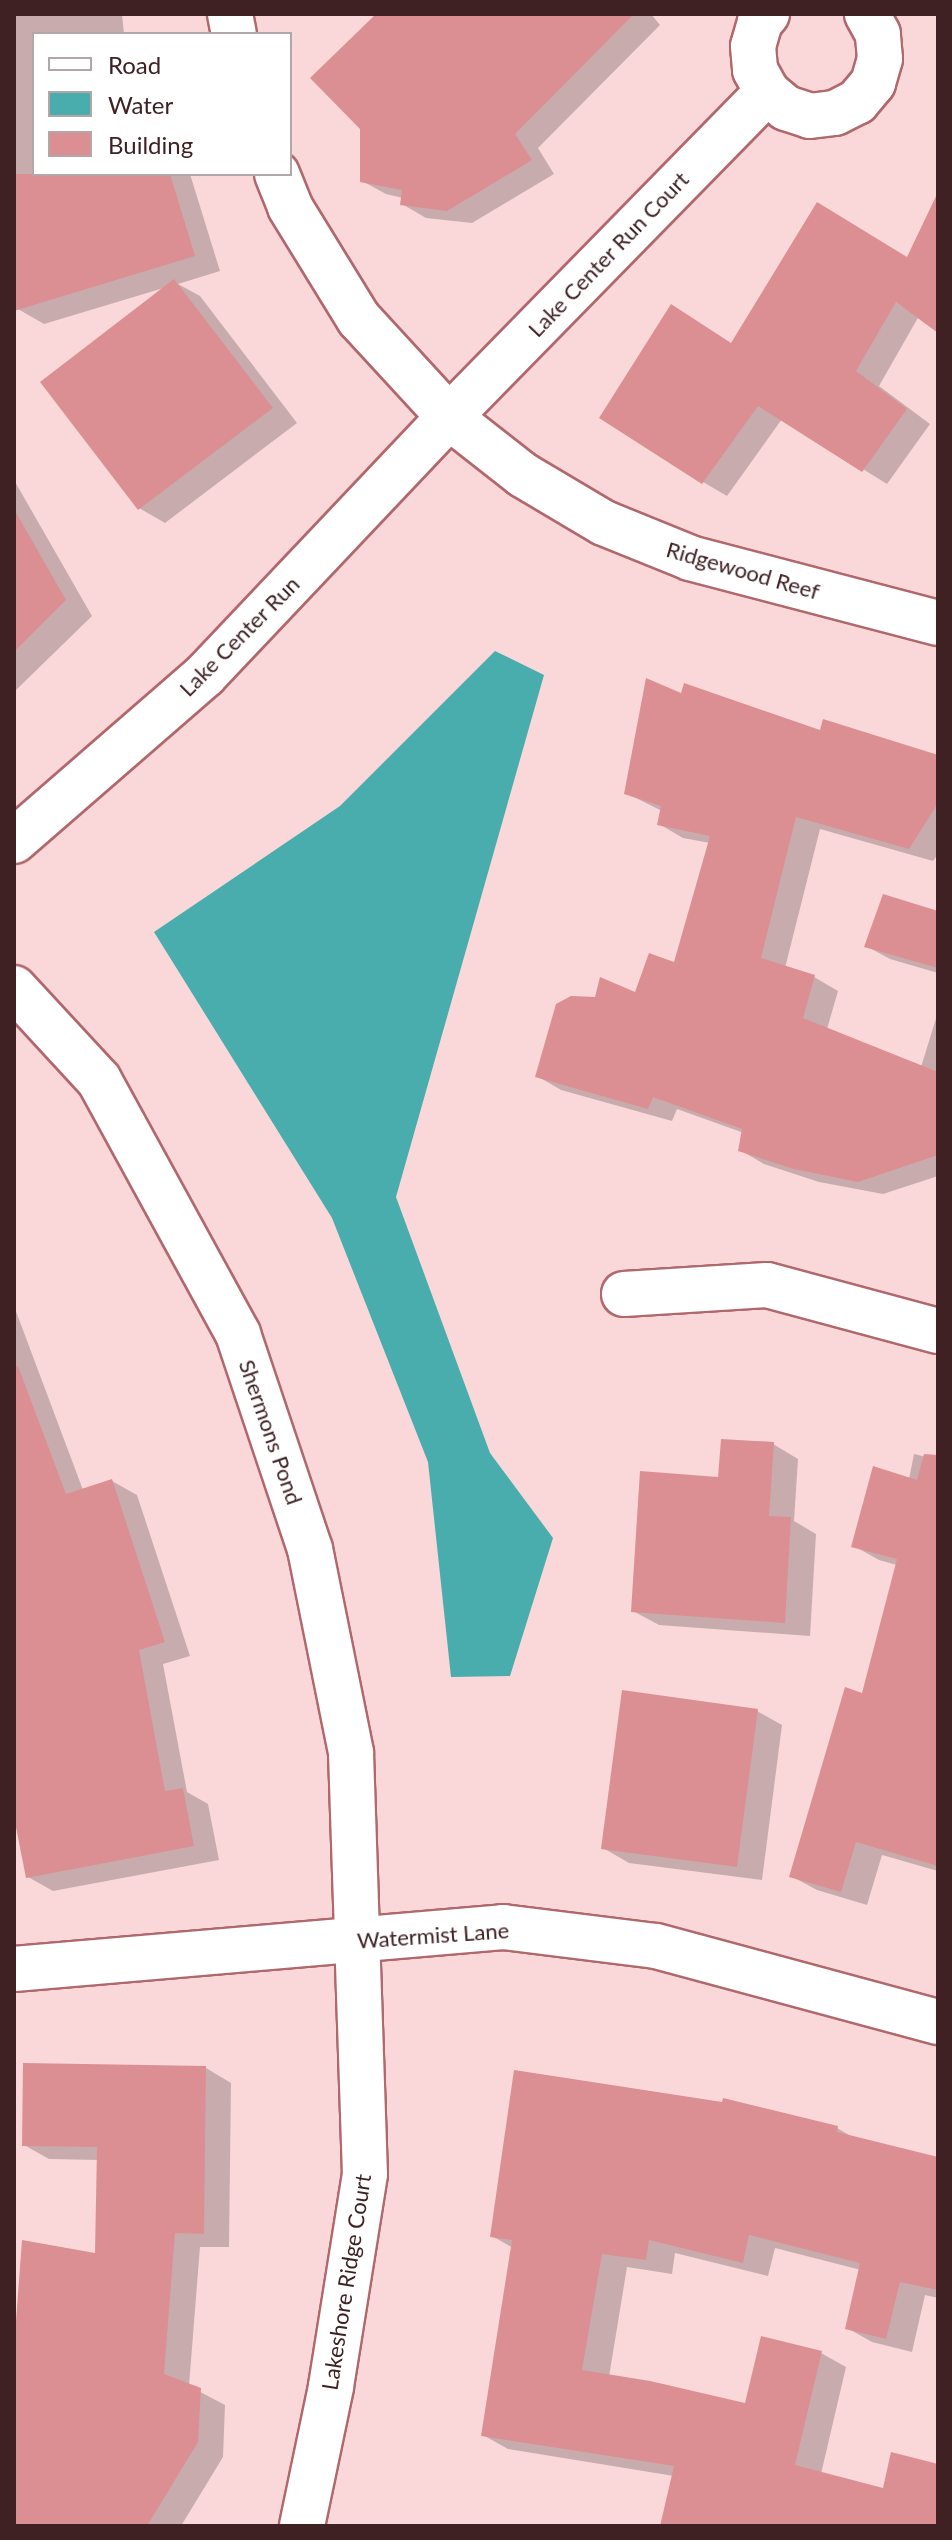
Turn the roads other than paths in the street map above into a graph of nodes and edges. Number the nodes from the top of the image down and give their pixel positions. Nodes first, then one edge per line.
1 (767, 14) edge
2 (867, 14) edge
3 (767, 92) junction
4 (278, 176) edge
5 (449, 417) junction
6 (938, 623) edge
7 (14, 841) edge
8 (14, 988) edge
9 (624, 1294) dead end
10 (938, 1331) edge
11 (360, 1939) junction
12 (14, 1969) edge
13 (938, 2022) edge
14 (302, 2526) edge

1 - 3 street
2 - 3 street
3 - 5 street, Lake Center Run Court
4 - 5 street, Ridgewood Reef
5 - 6 street, Ridgewood Reef
5 - 7 street, Lake Center Run
8 - 11 street, Shermons Pond
9 - 10 street
11 - 12 street, Watermist Lane
11 - 13 street, Watermist Lane
11 - 14 street, Lakeshore Ridge Court

